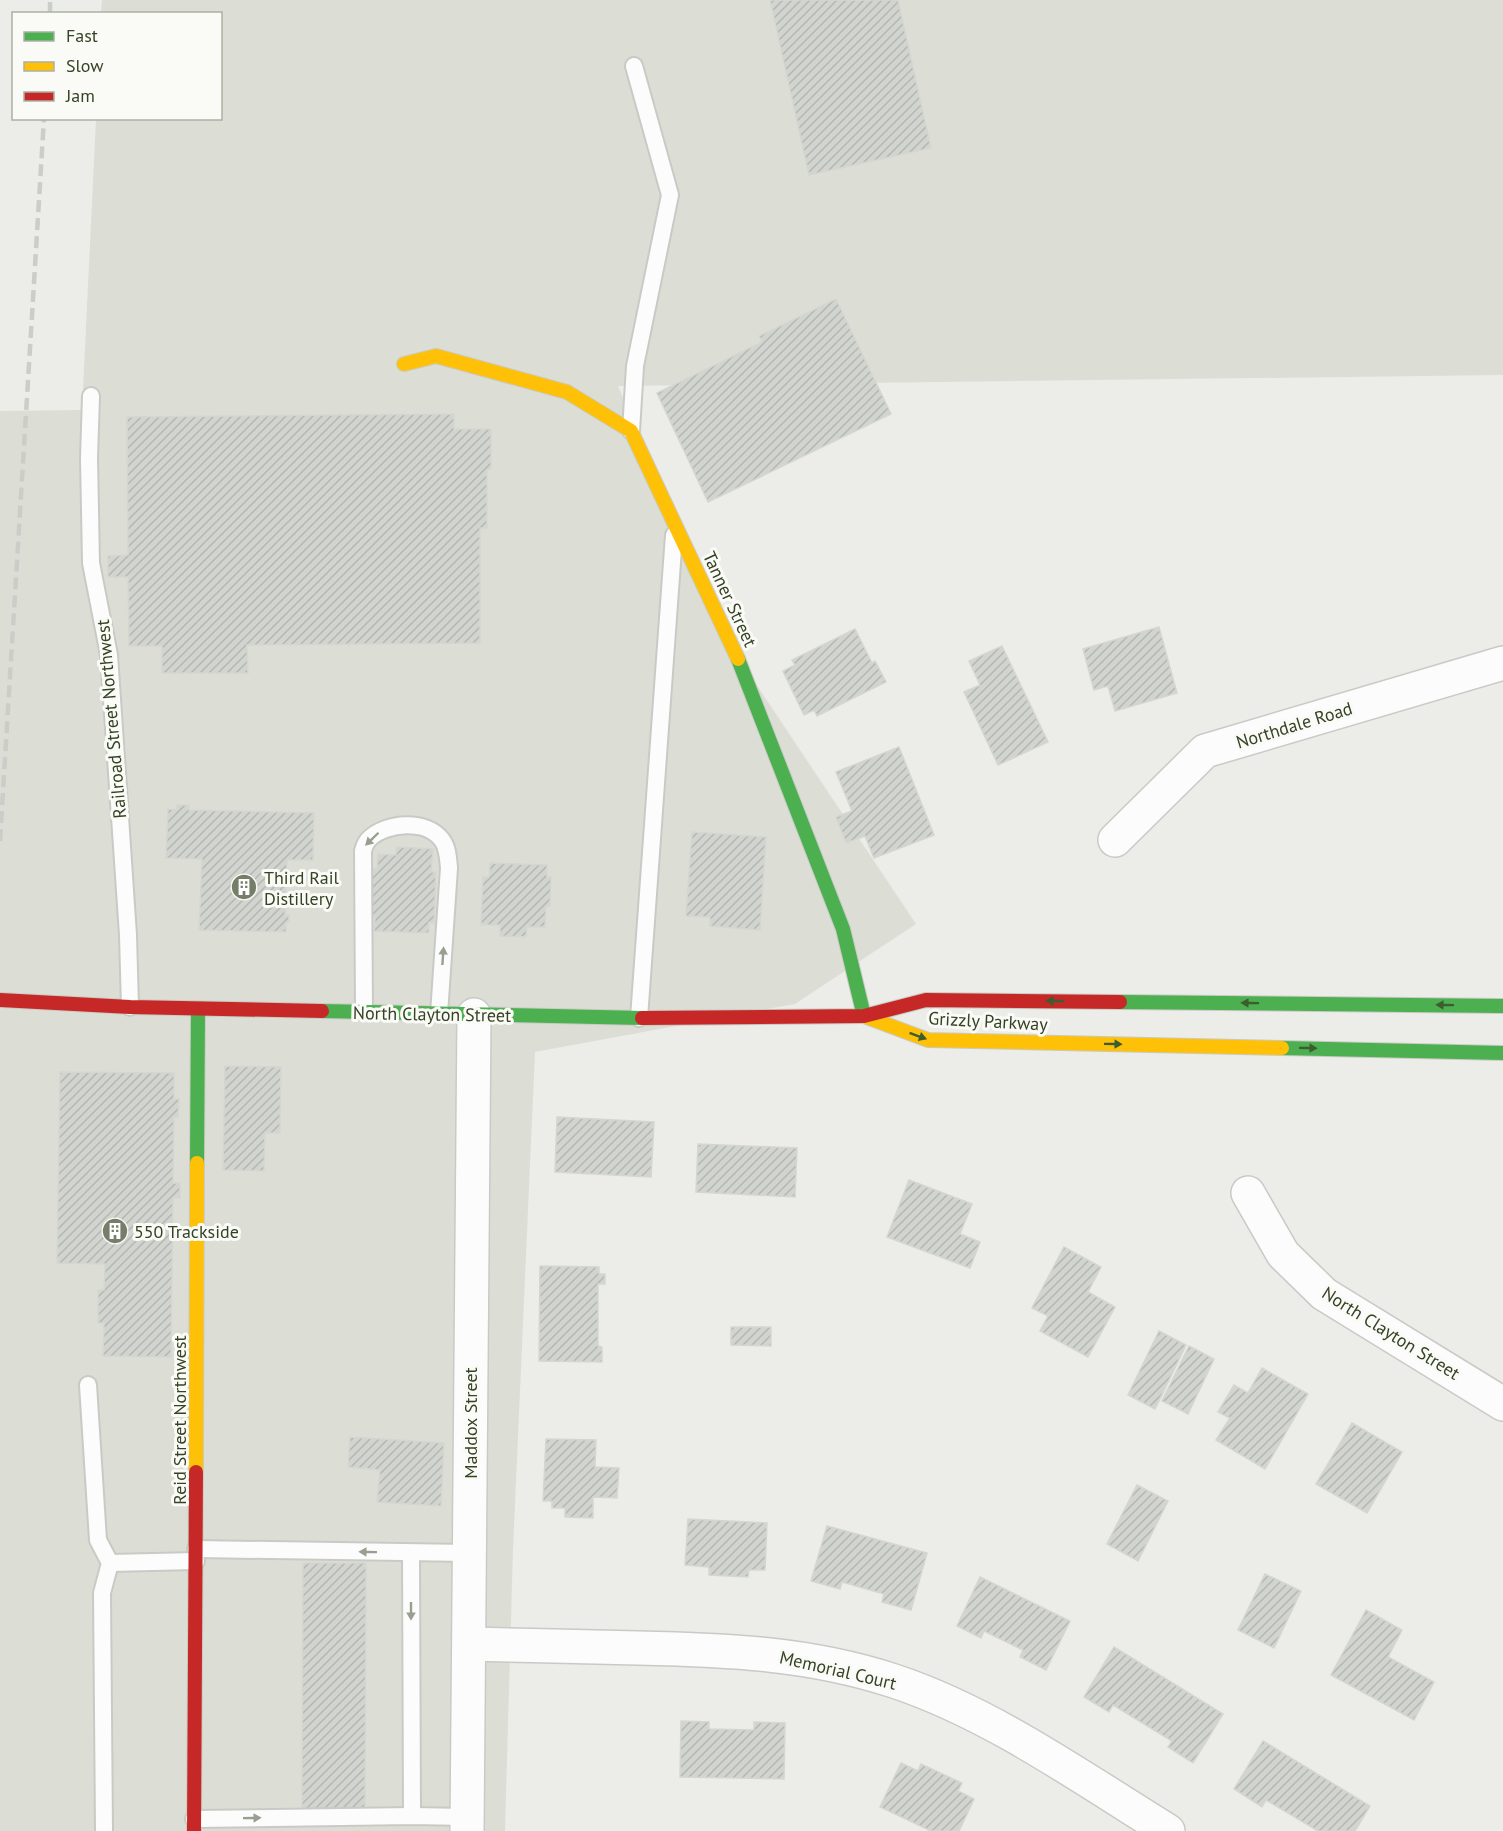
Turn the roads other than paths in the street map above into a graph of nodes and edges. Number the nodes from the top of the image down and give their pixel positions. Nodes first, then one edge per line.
1 (634, 66) dead end
2 (404, 364) dead end
3 (91, 396) dead end
4 (631, 431) junction
5 (674, 522) junction
6 (1503, 663) edge
7 (1115, 840) dead end
8 (0, 1000) edge
9 (1503, 1006) edge
10 (130, 1007) junction
11 (198, 1009) junction
12 (364, 1012) junction
13 (439, 1014) junction
14 (474, 1015) junction
15 (864, 1016) junction
16 (639, 1018) junction
17 (1503, 1053) edge
18 (1248, 1193) dead end
19 (88, 1385) dead end
20 (1503, 1404) edge
21 (411, 1553) junction
22 (469, 1553) junction
23 (196, 1555) junction
24 (110, 1563) junction
25 (470, 1644) junction
26 (412, 1816) junction
27 (467, 1824) edge
28 (194, 1825) edge
29 (104, 1831) edge
30 (1168, 1831) edge

1 - 4 lane
2 - 4 street
3 - 10 lane, Railroad Street Northwest
4 - 5 street, Tanner Street
5 - 15 street, Tanner Street
5 - 16 lane
6 - 7 street, Northdale Road
8 - 10 street, North Clayton Street
9 -> 15 street, Grizzly Parkway
10 - 11 street, North Clayton Street
11 - 12 street, North Clayton Street
11 - 23 street, Reid Street Northwest
12 - 13 street, North Clayton Street
13 -> 12 lane
13 - 14 street, North Clayton Street
14 - 16 street, North Clayton Street
14 - 22 street, Maddox Street
15 - 16 street, North Clayton Street
15 -> 17 street, Grizzly Parkway
18 - 20 street, North Clayton Street
19 - 24 lane
21 - 22 lane
21 -> 23 lane
21 -> 26 lane
22 - 25 street, Maddox Street
23 - 24 lane
23 - 28 street, Reid Street Northwest
24 - 29 lane
25 - 27 street, Maddox Street
25 - 30 street, Memorial Court
26 - 27 lane
28 -> 26 lane

